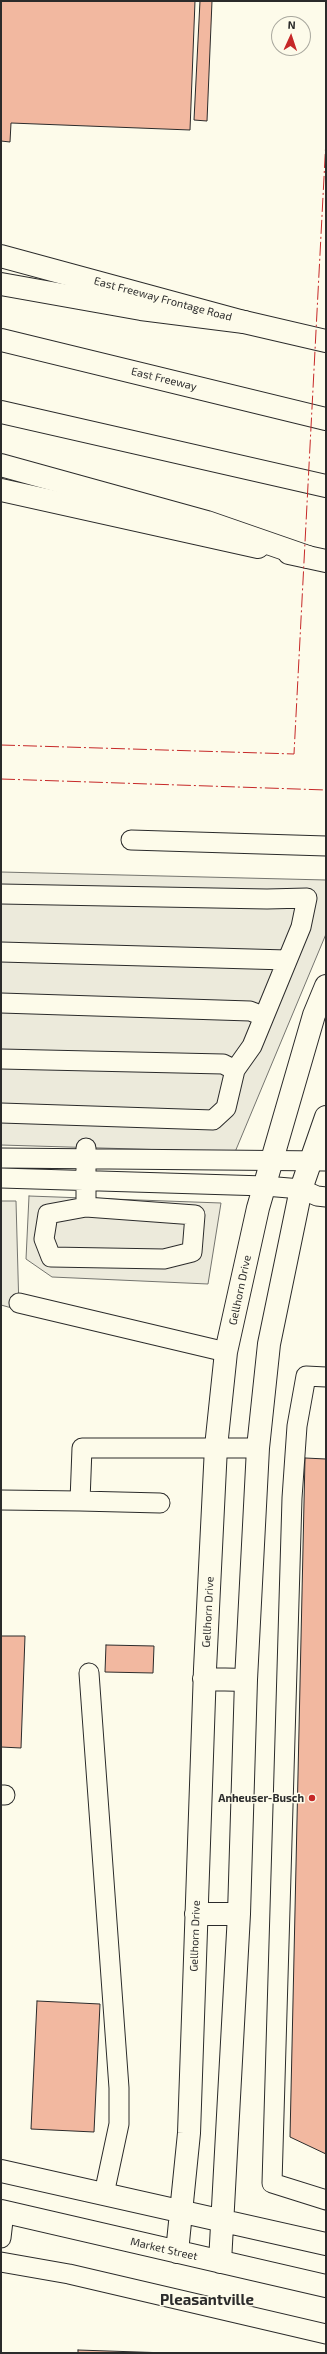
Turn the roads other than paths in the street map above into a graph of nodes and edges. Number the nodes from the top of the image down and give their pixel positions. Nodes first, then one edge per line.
1 (1, 256) edge
2 (1, 284) edge
3 (244, 322) junction
4 (1, 340) edge
5 (326, 341) edge
6 (1, 412) edge
7 (326, 419) edge
8 (1, 465) edge
9 (326, 486) edge
10 (1, 490) edge
11 (317, 559) edge
12 (131, 840) dead end
13 (326, 846) edge
14 (1, 894) edge
15 (1, 952) edge
16 (287, 960) junction
17 (326, 986) edge
18 (1, 1003) edge
19 (263, 1016) junction
20 (1, 1059) edge
21 (236, 1070) junction
22 (1, 1113) edge
23 (326, 1117) edge
24 (86, 1153) junction
25 (1, 1158) edge
26 (271, 1161) junction
27 (318, 1161) edge
28 (1, 1178) edge
29 (86, 1181) junction
30 (265, 1186) junction
31 (301, 1189) junction
32 (326, 1197) edge
33 (86, 1207) junction
34 (19, 1303) dead end
35 (226, 1352) junction
36 (326, 1377) edge
37 (216, 1447) junction
38 (258, 1448) junction
39 (1, 1500) edge
40 (80, 1501) junction
41 (160, 1503) dead end
42 (89, 1673) dead end
43 (204, 1679) junction
44 (246, 1680) junction
45 (196, 1914) junction
46 (239, 1914) junction
47 (1, 2170) edge
48 (104, 2194) junction
49 (326, 2200) edge
50 (3, 2212) edge
51 (182, 2212) junction
52 (224, 2221) junction
53 (1, 2238) edge
54 (326, 2244) edge
55 (177, 2252) junction
56 (1, 2262) edge
57 (220, 2262) junction
58 (326, 2286) edge
59 (326, 2334) edge

1 - 3 main road, East Freeway Frontage Road
2 - 3 main road
3 - 5 main road, East Freeway Frontage Road
4 - 7 main road, East Freeway
6 - 9 main road
8 - 11 main road
10 - 11 main road
12 - 13 lane
14 - 16 lane
15 - 16 lane
16 - 19 lane
17 - 26 main road, Gellhorn Drive
18 - 19 lane
19 - 21 lane
20 - 21 lane
21 - 22 lane
23 - 27 main road
24 - 25 lane
24 - 26 lane
24 - 29 lane
26 - 27 lane
26 - 30 main road, Gellhorn Drive
27 - 31 main road
28 - 29 lane
29 - 30 lane
29 - 33 lane
30 - 31 lane
30 - 35 main road, Gellhorn Drive
31 - 32 lane
31 - 38 main road
33 - 33 lane
34 - 35 lane
35 - 37 main road, Gellhorn Drive
36 - 49 lane
37 - 38 lane
37 - 40 lane
37 - 43 main road, Gellhorn Drive
38 - 44 main road
39 - 40 lane
40 - 41 lane
42 - 48 lane
43 - 44 main road
43 - 45 main road, Gellhorn Drive
44 - 46 main road
45 - 46 main road
45 - 51 main road, Gellhorn Drive
46 - 52 main road
47 - 48 main road
48 - 51 main road
50 - 53 lane
50 - 55 main road, Market Street
51 - 52 main road
51 - 55 main road, Gellhorn Drive
52 - 54 main road
52 - 57 main road
55 - 57 main road, Market Street
56 - 59 lane
57 - 58 main road, Market Street

